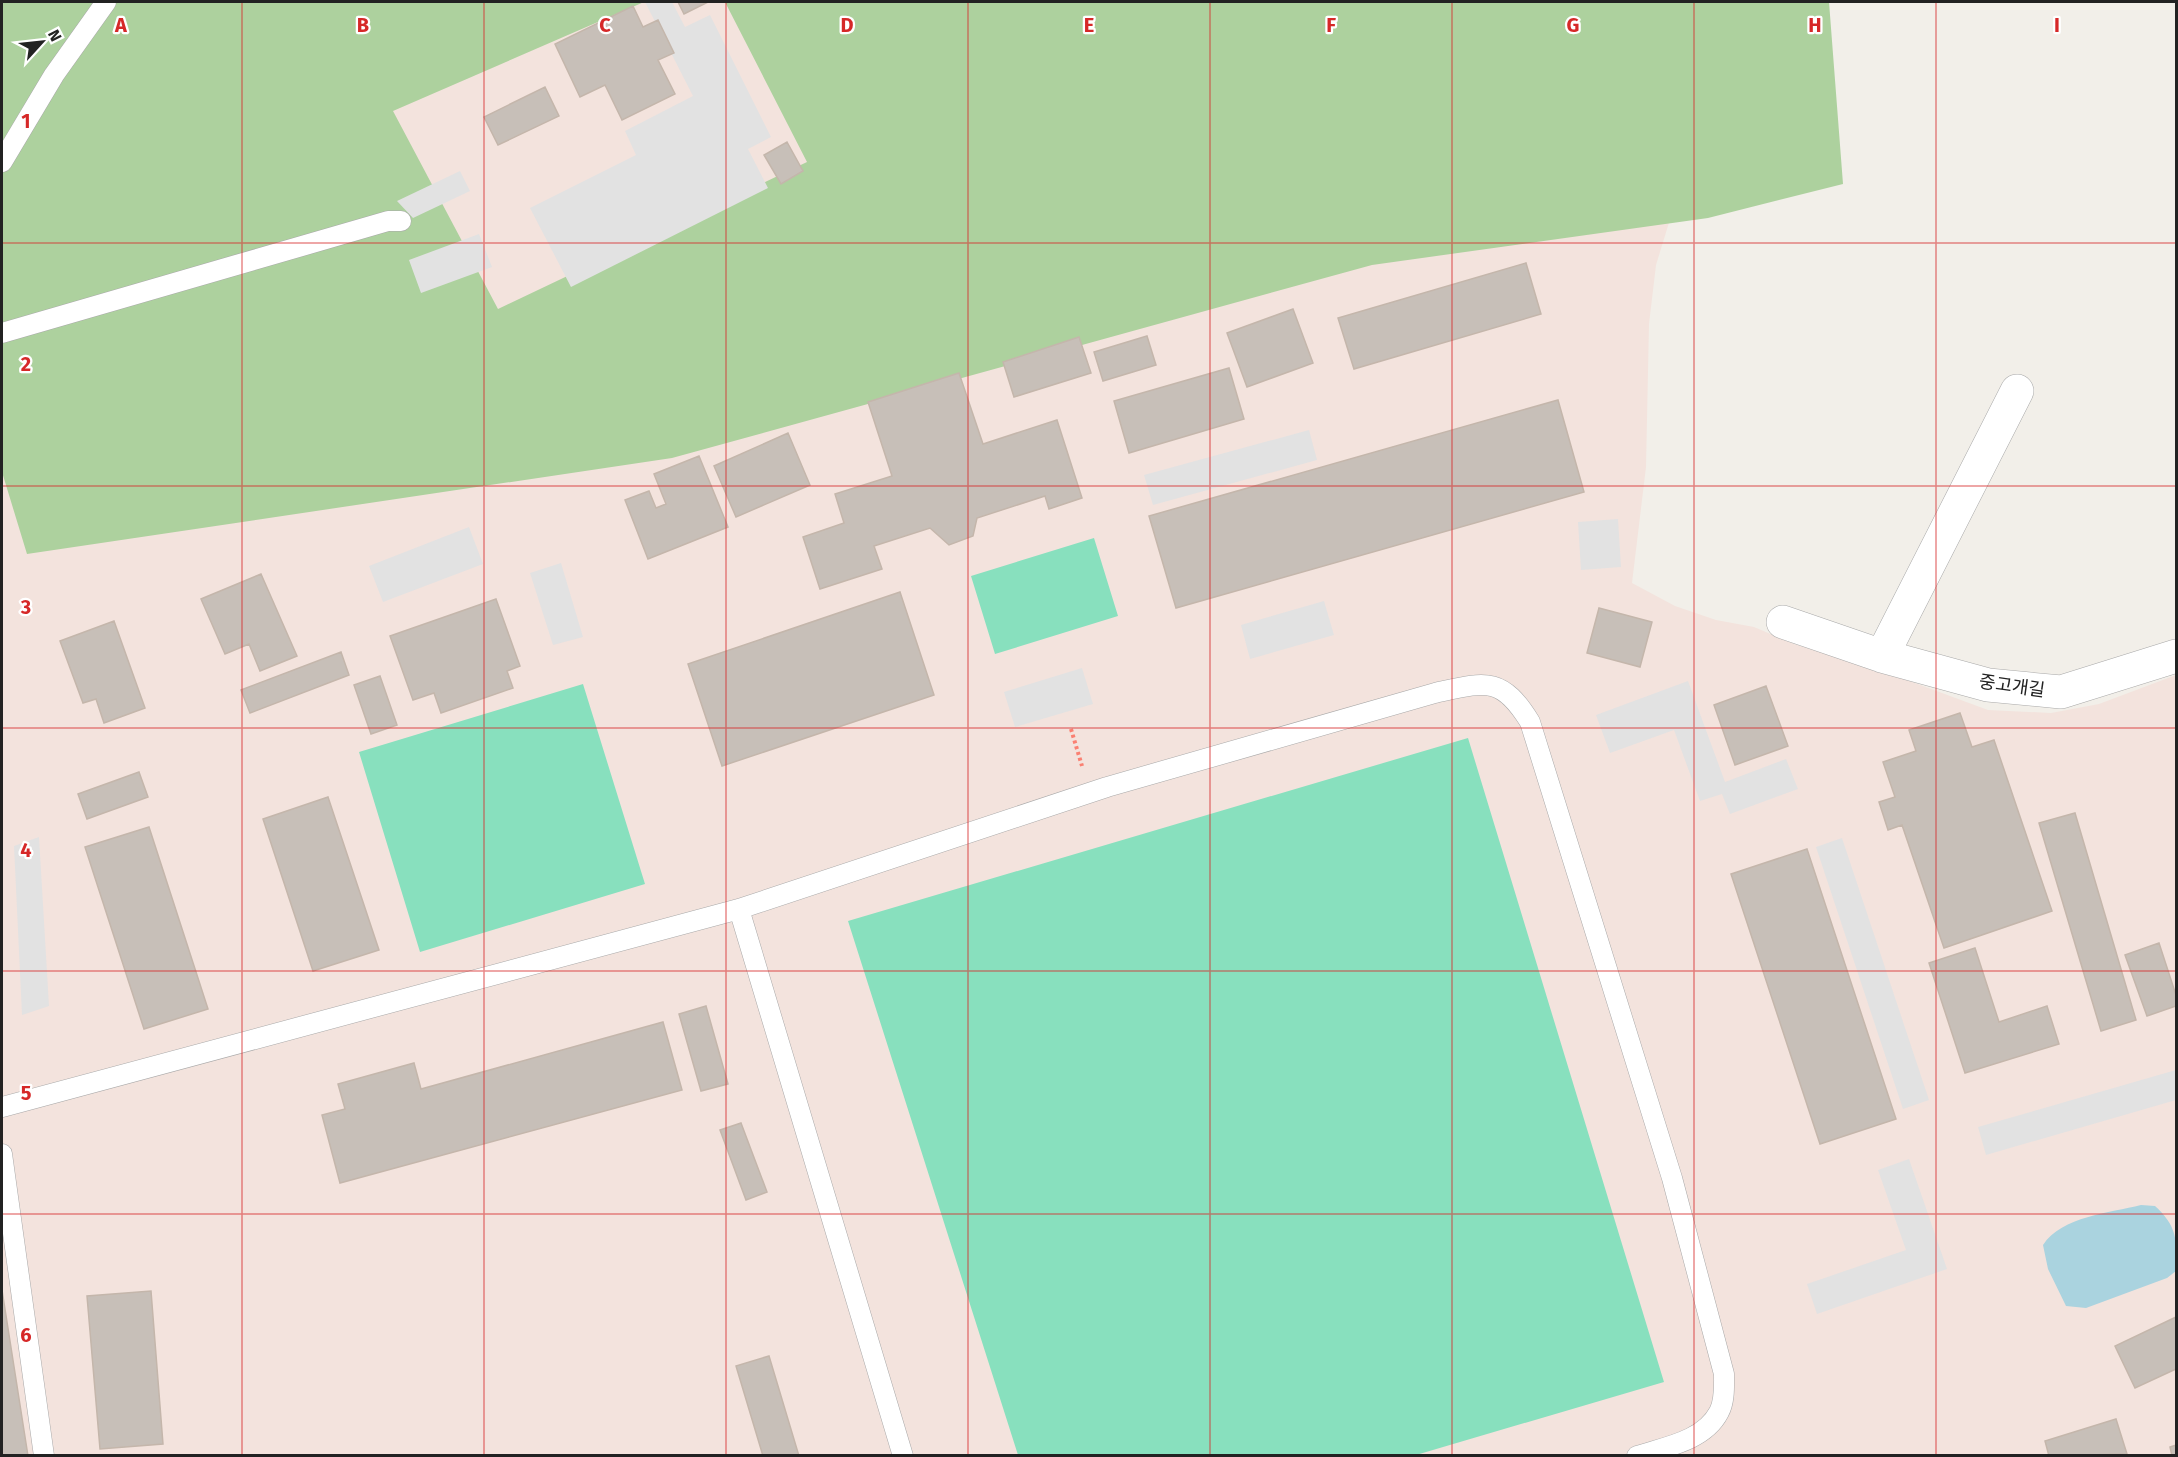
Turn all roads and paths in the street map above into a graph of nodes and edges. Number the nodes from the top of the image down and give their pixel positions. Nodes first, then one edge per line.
1 (106, 2) edge
2 (2, 162) edge
3 (401, 221) dead end
4 (2, 333) edge
5 (2017, 391) dead end
6 (1783, 622) dead end
7 (1882, 656) junction
8 (2176, 656) edge
9 (1071, 729) dead end
10 (1090, 793) junction
11 (739, 909) junction
12 (2, 1107) edge
13 (2, 1154) edge
14 (44, 1455) edge
15 (903, 1455) edge
16 (1637, 1455) edge

1 - 2 lane
3 - 4 lane
5 - 7 street
6 - 7 street, 중고개길
7 - 8 street, 중고개길
9 - 10 path
10 - 11 lane
10 - 16 lane
11 - 12 lane
11 - 15 lane
13 - 14 lane

